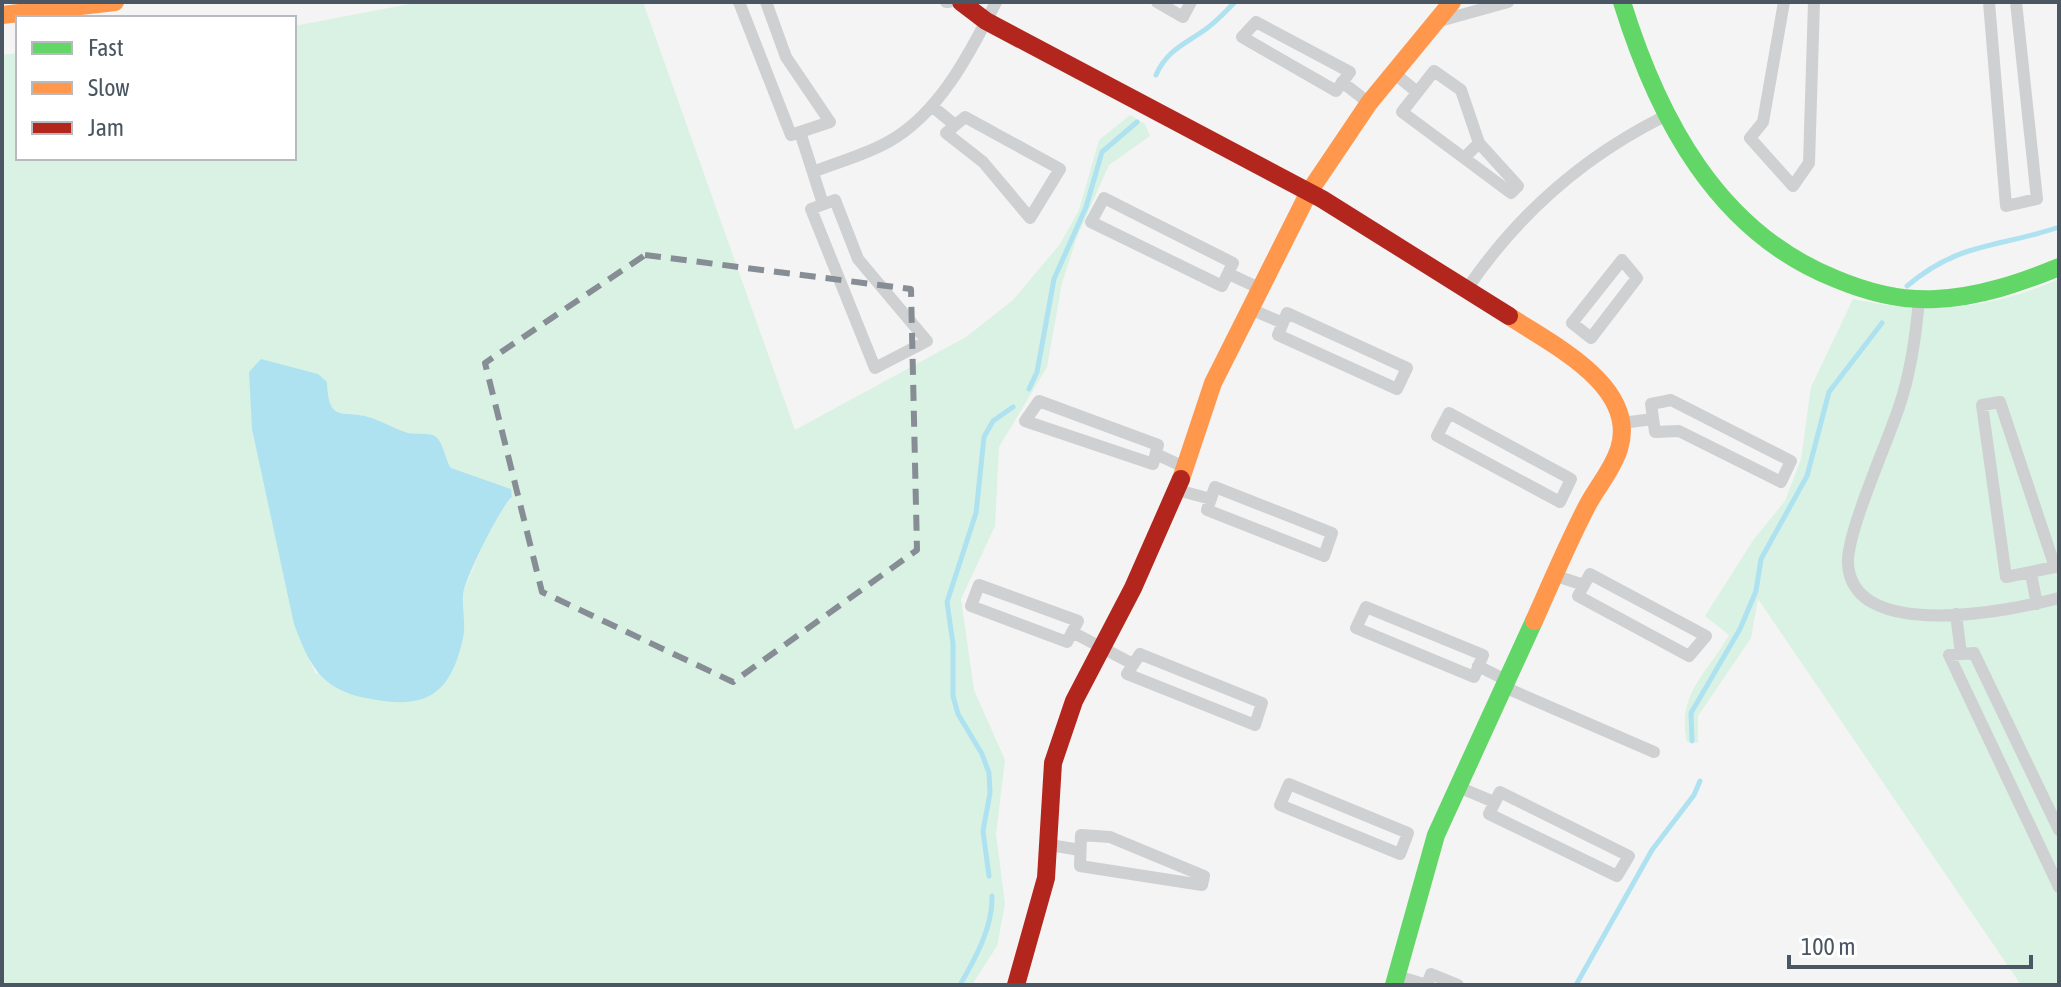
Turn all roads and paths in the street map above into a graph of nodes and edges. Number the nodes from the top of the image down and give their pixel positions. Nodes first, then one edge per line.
1 (115, 2) edge
2 (739, 2) edge
3 (766, 2) edge
4 (961, 2) edge
5 (996, 2) edge
6 (1157, 2) edge
7 (1191, 2) edge
8 (1452, 2) edge
9 (1508, 2) edge
10 (1622, 2) edge
11 (1784, 2) edge
12 (1814, 2) edge
13 (1989, 2) edge
14 (2016, 2) edge
15 (2, 15) edge
16 (986, 21) junction
17 (1433, 23) junction
18 (1394, 73) junction
19 (1342, 82) junction
20 (1417, 92) junction
21 (1369, 103) junction
22 (933, 107) junction
23 (1663, 117) junction
24 (955, 125) junction
25 (800, 132) junction
26 (1479, 143) junction
27 (1464, 158) junction
28 (813, 172) junction
29 (1309, 192) junction
30 (823, 204) junction
31 (2059, 267) edge
32 (1229, 274) junction
33 (1469, 286) junction
34 (1259, 288) junction
35 (1919, 299) junction
36 (1250, 309) junction
37 (1283, 323) junction
38 (1581, 331) junction
39 (1564, 351) junction
40 (1653, 419) junction
41 (1622, 423) junction
42 (1156, 454) junction
43 (1184, 467) junction
44 (1177, 490) junction
45 (1566, 491) junction
46 (1211, 499) junction
47 (1587, 505) junction
48 (2031, 574) junction
49 (1556, 576) junction
50 (1584, 585) junction
51 (2059, 598) edge
52 (2037, 604) junction
53 (1956, 614) junction
54 (1072, 632) junction
55 (1100, 647) junction
56 (1961, 654) junction
57 (1133, 664) junction
58 (1478, 666) junction
59 (1505, 683) junction
60 (1654, 752) dead end
61 (1456, 786) junction
62 (1494, 802) junction
63 (2059, 830) edge
64 (1404, 844) junction
65 (1050, 845) junction
66 (1080, 850) junction
67 (1433, 855) junction
68 (2059, 887) edge
69 (1396, 980) edge
70 (1016, 985) edge
71 (1427, 985) edge
72 (1458, 985) edge

1 - 15 street
2 - 25 street
3 - 25 street
4 - 16 street
5 - 16 street
6 - 7 street
8 - 17 street
9 - 17 street
10 - 23 street
11 - 12 street
13 - 14 street
16 - 22 street
16 - 29 street
17 - 18 street
18 - 20 street
18 - 21 street
19 - 19 street
19 - 21 street
20 - 26 street
20 - 27 street
21 - 29 street
22 - 24 street
22 - 28 street
23 - 33 street
23 - 35 street
24 - 24 street
25 - 28 street
26 - 27 street
26 - 27 street
28 - 30 street
29 - 33 street
29 - 34 street
30 - 30 street
31 - 35 street
32 - 32 street
32 - 34 street
33 - 39 street
34 - 36 street
35 - 53 street
36 - 37 street
36 - 43 street
37 - 37 street
38 - 38 street
38 - 39 street
39 - 41 street
40 - 40 street
40 - 41 street
41 - 47 street
42 - 42 street
42 - 43 street
43 - 44 street
44 - 46 street
44 - 55 street
45 - 45 street
45 - 47 street
46 - 46 street
47 - 49 street
48 - 48 street
48 - 52 street
49 - 50 street
49 - 59 street
50 - 50 street
51 - 52 street
52 - 53 street
53 - 56 street
54 - 54 street
54 - 55 street
55 - 57 street
55 - 65 street
56 - 63 street
56 - 68 street
57 - 57 street
58 - 58 street
58 - 59 street
59 - 60 street
59 - 61 street
61 - 62 street
61 - 67 street
62 - 62 street
64 - 64 street
64 - 67 street
65 - 66 street
65 - 70 street
66 - 66 street
67 - 69 street
69 - 71 street
71 - 72 street

